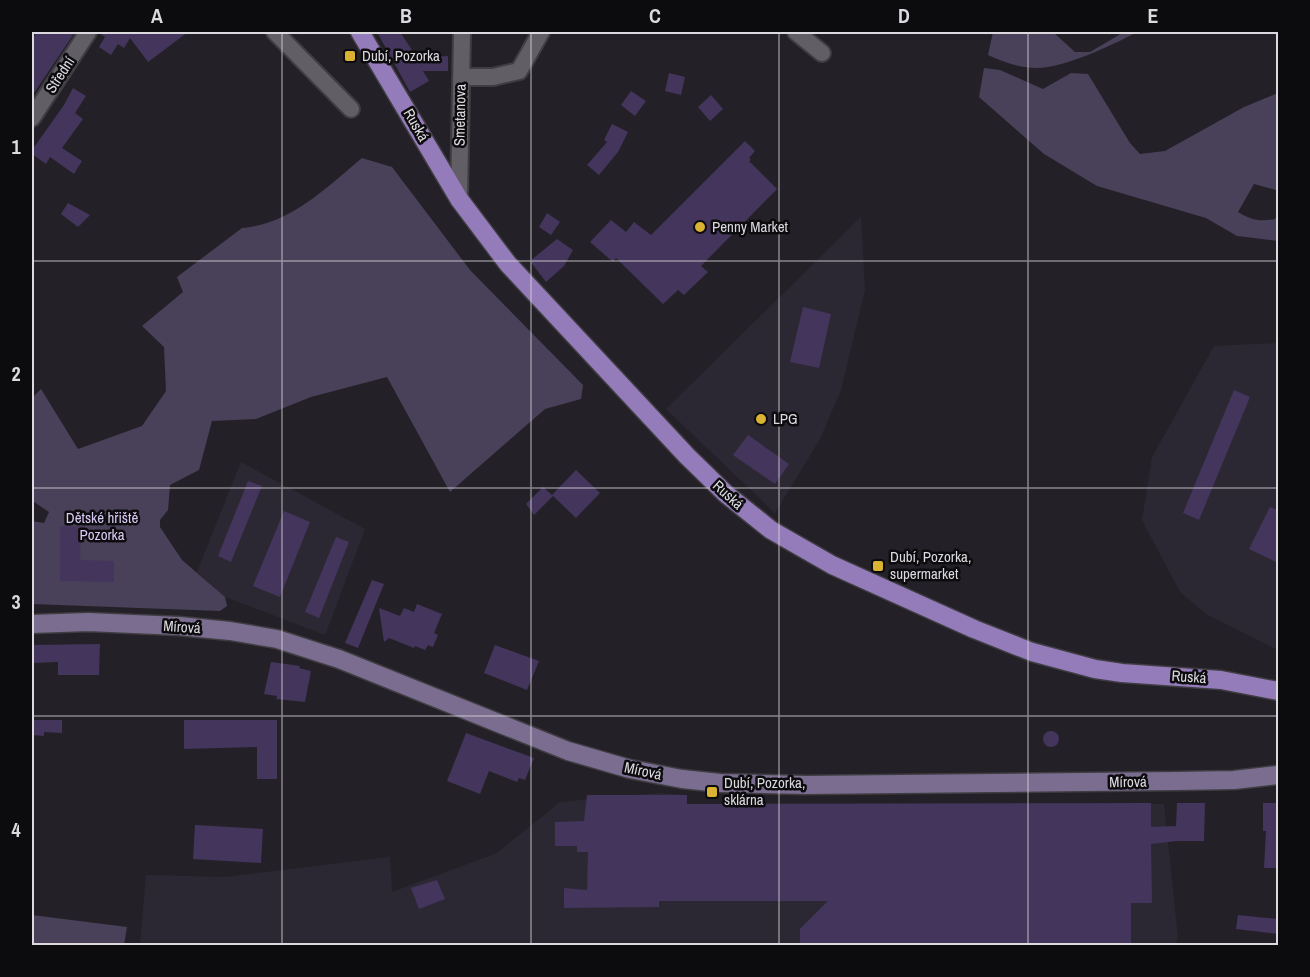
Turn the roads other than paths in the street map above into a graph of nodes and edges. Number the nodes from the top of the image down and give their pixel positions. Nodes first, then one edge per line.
1 (88, 32) edge
2 (274, 32) edge
3 (360, 32) edge
4 (462, 32) edge
5 (541, 32) edge
6 (803, 34) edge
7 (822, 53) dead end
8 (461, 77) junction
9 (351, 109) dead end
10 (32, 118) edge
11 (459, 199) junction
12 (32, 624) edge
13 (1278, 691) edge
14 (1278, 775) edge

1 - 10 street, Střední
2 - 9 street
3 - 11 main road, Ruská
4 - 8 street, Smetanova
5 - 8 street
6 - 7 street
8 - 11 street, Smetanova
11 - 13 main road, Ruská
12 - 14 street, Mírová

